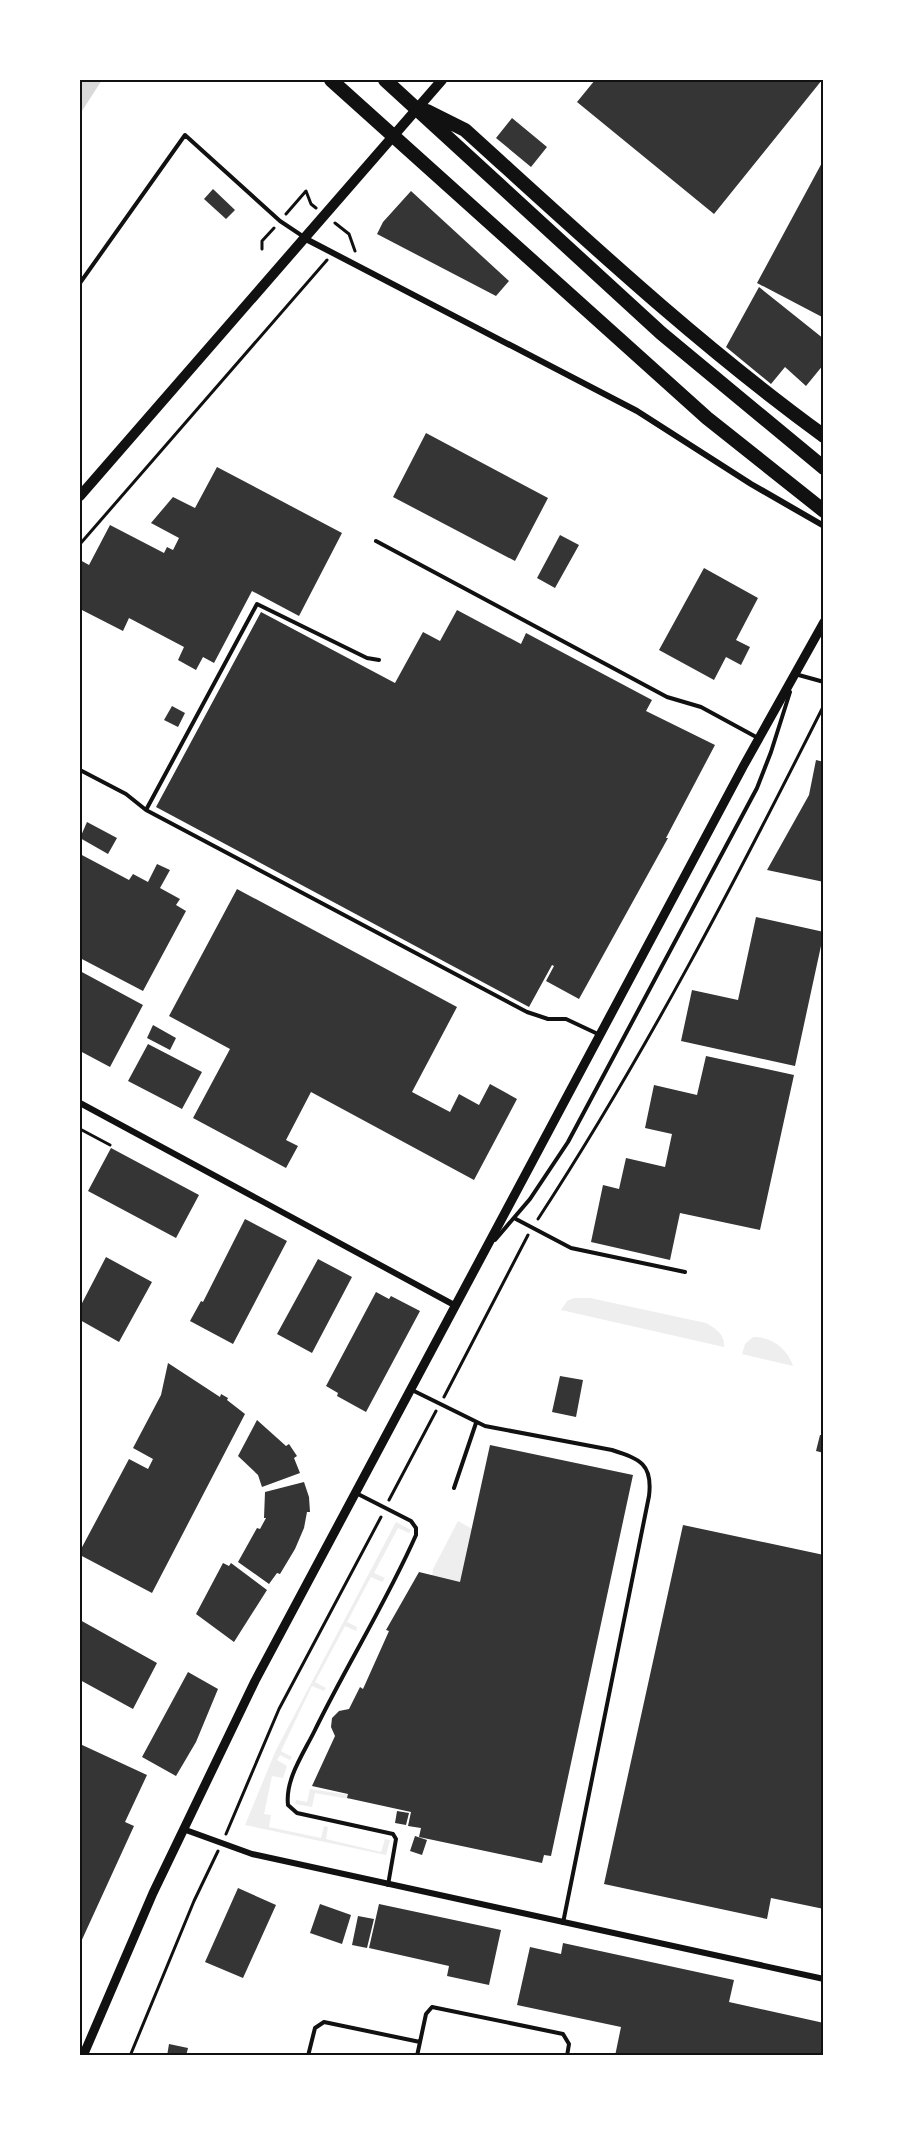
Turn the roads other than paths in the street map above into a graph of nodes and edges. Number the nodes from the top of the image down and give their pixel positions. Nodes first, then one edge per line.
1 (331, 80) edge
2 (385, 80) edge
3 (442, 80) edge
4 (412, 104) junction
5 (304, 238) junction
6 (80, 283) edge
7 (824, 436) edge
8 (824, 468) edge
9 (80, 496) edge
10 (824, 511) edge
11 (824, 526) edge
12 (376, 541) dead end
13 (824, 622) edge
14 (379, 660) dead end
15 (795, 674) junction
16 (824, 682) edge
17 (759, 738) junction
18 (80, 770) edge
19 (146, 810) junction
20 (600, 1035) junction
21 (80, 1103) edge
22 (513, 1218) junction
23 (485, 1251) junction
24 (685, 1272) dead end
25 (456, 1306) junction
26 (411, 1389) junction
27 (476, 1423) junction
28 (454, 1488) dead end
29 (355, 1493) junction
30 (183, 1829) junction
31 (388, 1886) junction
32 (563, 1924) junction
33 (824, 1979) edge
34 (420, 2042) junction
35 (83, 2055) edge
36 (308, 2055) edge
37 (417, 2055) edge
38 (567, 2055) edge

1 - 10 highway
2 - 4 highway
3 - 5 main road
4 - 7 highway
4 - 8 highway
5 - 6 lane
5 - 9 main road
5 - 11 street
12 - 17 lane
13 - 15 street
14 - 19 lane
15 - 16 lane
15 - 17 street
15 - 22 lane
17 - 20 street
18 - 19 lane
19 - 20 lane
20 - 23 street
21 - 25 street
22 - 23 lane
22 - 24 lane
23 - 25 street
25 - 26 street
26 - 27 lane
26 - 29 street
27 - 28 lane
27 - 32 lane
29 - 30 street
29 - 31 lane
30 - 31 street
30 - 35 street
31 - 32 street
32 - 33 street
34 - 36 lane
34 - 37 lane
34 - 38 lane

